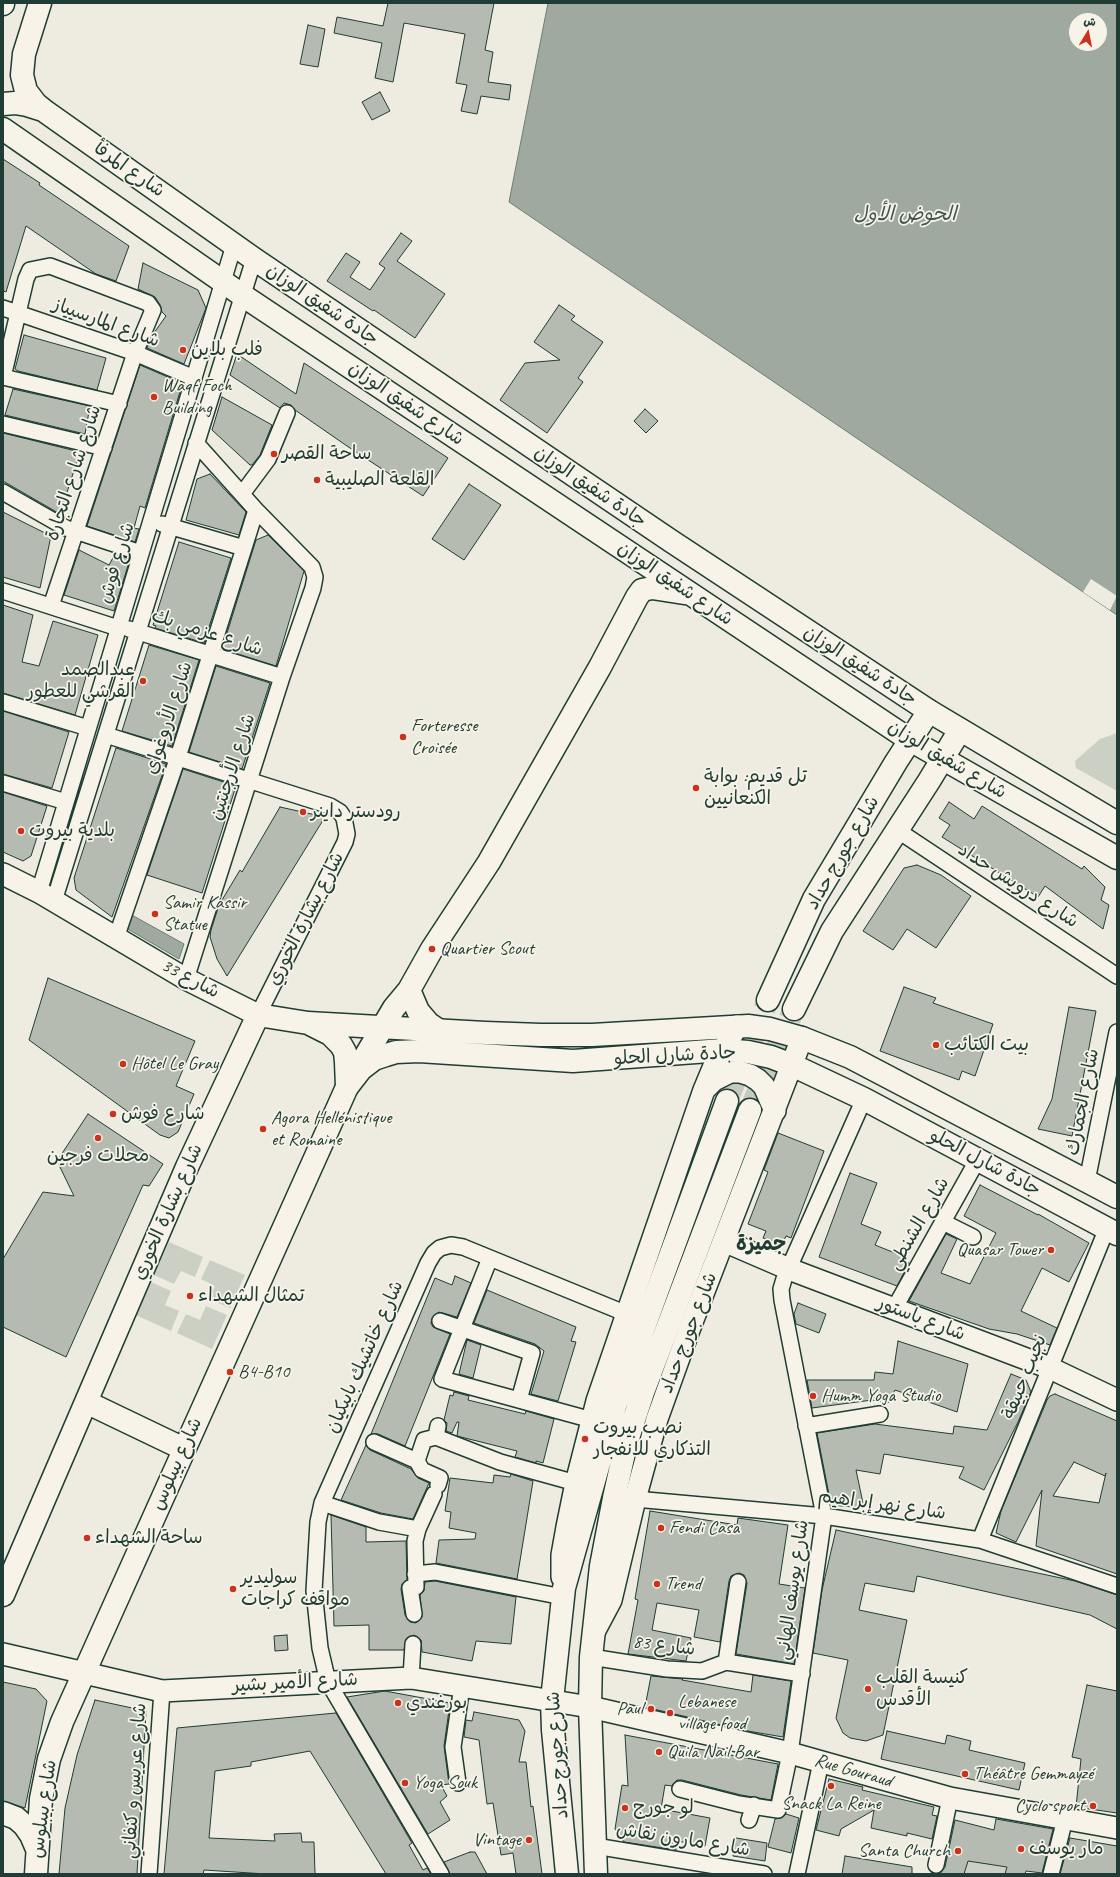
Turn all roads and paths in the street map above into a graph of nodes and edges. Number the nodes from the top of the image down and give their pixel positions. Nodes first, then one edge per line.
1 (40, 3) edge
2 (3, 104) edge
3 (46, 112) junction
4 (5, 133) edge
5 (234, 245) junction
6 (254, 259) junction
7 (223, 281) junction
8 (242, 295) junction
9 (3, 308) edge
10 (18, 313) junction
11 (135, 353) junction
12 (3, 377) edge
13 (194, 378) junction
14 (118, 404) junction
15 (287, 413) dead end
16 (3, 424) edge
17 (196, 443) junction
18 (104, 448) junction
19 (3, 492) edge
20 (242, 494) junction
21 (256, 510) junction
22 (151, 521) junction
23 (170, 526) junction
24 (76, 532) junction
25 (244, 548) junction
26 (141, 553) junction
27 (3, 591) edge
28 (691, 594) junction
29 (51, 606) junction
30 (119, 627) junction
31 (138, 632) junction
32 (210, 655) junction
33 (282, 677) junction
34 (3, 702) edge
35 (929, 711) junction
36 (88, 728) junction
37 (960, 730) junction
38 (106, 735) junction
39 (910, 740) junction
40 (178, 757) junction
41 (942, 759) junction
42 (250, 779) junction
43 (3, 783) edge
44 (66, 802) junction
45 (1117, 823) edge
46 (897, 830) junction
47 (1117, 858) edge
48 (7, 880) edge
49 (46, 897) junction
50 (116, 938) junction
51 (1117, 976) edge
52 (186, 979) junction
53 (410, 990) junction
54 (768, 1000) tunnel mouth
55 (794, 1009) tunnel mouth
56 (258, 1015) junction
57 (308, 1023) junction
58 (737, 1026) junction
59 (382, 1027) junction
60 (438, 1030) junction
61 (1117, 1032) edge
62 (802, 1038) junction
63 (723, 1050) junction
64 (792, 1065) junction
65 (347, 1086) junction
66 (704, 1090) junction
67 (864, 1099) junction
68 (727, 1101) tunnel mouth
69 (750, 1110) tunnel mouth
70 (775, 1111) junction
71 (978, 1159) junction
72 (1087, 1181) junction
73 (1117, 1198) edge
74 (943, 1222) junction
75 (1112, 1231) edge
76 (973, 1237) dead end
77 (724, 1241) junction
78 (490, 1258) junction
79 (789, 1269) junction
80 (894, 1309) junction
81 (627, 1314) junction
82 (440, 1321) dead end
83 (461, 1329) junction
84 (1050, 1368) junction
85 (519, 1400) junction
86 (1117, 1400) edge
87 (86, 1402) junction
88 (880, 1414) dead end
89 (592, 1420) junction
90 (806, 1426) junction
91 (374, 1442) dead end
92 (184, 1449) junction
93 (417, 1461) junction
94 (576, 1483) junction
95 (635, 1499) junction
96 (322, 1503) junction
97 (824, 1516) junction
98 (418, 1529) junction
99 (980, 1540) junction
100 (415, 1574) junction
101 (738, 1582) dead end
102 (1117, 1586) edge
103 (564, 1592) junction
104 (3, 1595) edge
105 (414, 1614) dead end
106 (594, 1633) junction
107 (413, 1644) dead end
108 (3, 1654) edge
109 (592, 1657) junction
110 (726, 1662) junction
111 (84, 1672) junction
112 (802, 1674) junction
113 (411, 1678) junction
114 (328, 1682) junction
115 (462, 1686) junction
116 (162, 1691) junction
117 (552, 1700) junction
118 (590, 1707) junction
119 (790, 1753) junction
120 (821, 1762) junction
121 (458, 1783) dead end
122 (680, 1790) dead end
123 (950, 1798) junction
124 (3, 1813) edge
125 (1064, 1819) junction
126 (1117, 1828) edge
127 (595, 1846) junction
128 (37, 1848) junction
129 (936, 1865) dead end
130 (36, 1874) edge
131 (148, 1874) edge
132 (441, 1874) edge
133 (567, 1874) edge
134 (596, 1874) edge
135 (764, 1874) edge
136 (797, 1874) edge
137 (1051, 1874) edge

1 - 3 main road, شارع المرفأ
2 - 3 main road
3 - 5 main road, شارع المرفأ
4 - 7 main road, شارع المرفأ
5 - 6 main road, شارع المرفأ
5 - 7 street, شارع فوش
6 - 8 street
6 - 35 main road, جادة شفيق الوزان
7 - 8 main road, شارع المرفأ
7 - 13 street, شارع فوش
8 - 17 street
8 - 28 main road, شارع شفيق الوزان
9 - 10 street, شارع المارسيياز
10 - 11 street, شارع المارسيياز
10 - 11 street, شارع شارع التجارة
10 - 12 street
11 - 13 street, شارع المارسيياز
11 - 14 street, شارع شارع التجارة
12 - 14 street
13 - 22 street, شارع فوش
14 - 18 street, شارع شارع التجارة
15 - 20 street
16 - 18 street
17 - 20 street
17 - 23 street
18 - 24 street, شارع شارع التجارة
19 - 24 street
20 - 21 street
21 - 25 street, شارع الأروغواي
21 - 33 street, شارع الأرجنتين
22 - 23 street
22 - 26 street, شارع فوش
23 - 25 street
23 - 31 street
24 - 26 street
24 - 29 street, شارع شارع التجارة
25 - 32 street, شارع الأروغواي
26 - 30 street, شارع فوش
27 - 29 street, شارع عزمي بك
28 - 39 main road, شارع شفيق الوزان
28 - 53 main road
29 - 30 street, شارع عزمي بك
30 - 31 street, شارع عزمي بك
30 - 36 street, شارع فوش
31 - 32 street, شارع عزمي بك
31 - 38 street
32 - 33 street, شارع عزمي بك
32 - 40 street, شارع الأروغواي
33 - 42 street, شارع الأرجنتين
34 - 36 street
35 - 37 main road, شارع شفيق الوزان
35 - 39 main road, شارع جورج حداد
36 - 44 street, شارع فوش
37 - 41 main road, شارع جورج حداد
37 - 45 main road, شارع شفيق الوزان
38 - 40 street, شارع بشارة الخوري
38 - 49 street
39 - 41 main road, شارع شفيق الوزان
39 - 54 main road, شارع جورج حداد
40 - 42 street, شارع بشارة الخوري
40 - 50 street, شارع الأروغواي
41 - 46 main road, شارع جورج حداد
41 - 47 main road, شارع شفيق الوزان
42 - 52 street, شارع الأرجنتين
42 - 56 street, شارع بشارة الخوري
43 - 44 street
44 - 49 street, شارع فوش
46 - 51 street, شارع درويش حداد
46 - 55 main road, شارع جورج حداد
48 - 49 street, شارع 33
49 - 50 street, شارع 33
50 - 52 street, شارع 33
52 - 56 street, شارع 33
53 - 59 main road
53 - 60 main road
56 - 57 main road, شارع 33
56 - 87 main road, شارع بشارة الخوري
57 - 59 main road, شارع 33
57 - 65 main road
58 - 60 main road, جادة شارل الحلو
58 - 62 main road, جادة شارل الحلو
58 - 63 street, شارع جورج حداد
59 - 60 main road, جادة شارل الحلو
59 - 65 main road
61 - 72 street, شارع الجمارك
62 - 64 street, شارع جورج حداد
62 - 72 main road, جادة شارل الحلو
63 - 64 main road, جادة شارل الحلو
63 - 65 main road, جادة شارل الحلو
63 - 66 street, شارع جورج حداد
64 - 67 main road, جادة شارل الحلو
64 - 70 street, شارع جورج حداد
65 - 92 main road, شارع بيبلوس
66 - 70 street
66 - 81 street, شارع جورج حداد
67 - 71 main road, جادة شارل الحلو
67 - 79 street, شارع يوسف الهاني
68 - 103 main road, شارع جورج حداد
69 - 106 main road, شارع جورج حداد
70 - 77 street, شارع جورج حداد
71 - 74 street, شارع الشنطي
71 - 75 main road, جادة شارل الحلو
72 - 73 main road, جادة شارل الحلو
74 - 76 street
74 - 80 street, شارع الشنطي
75 - 84 street, نجيب حبيقة
77 - 79 street, شارع باستور
77 - 95 street, شارع جورج حداد
78 - 81 street, شارع خاتشيك بابيكيان
78 - 83 street
78 - 96 street, شارع خاتشيك بابيكيان
79 - 80 street, شارع باستور
79 - 90 street, شارع يوسف الهاني
80 - 84 street, شارع باستور
81 - 89 street, شارع جورج حداد
82 - 83 street
83 - 85 street
83 - 85 street
84 - 86 street, شارع باستور
84 - 99 street, نجيب حبيقة
85 - 89 street
87 - 92 main road
87 - 104 main road, شارع بشارة الخوري
88 - 90 street
89 - 94 street, شارع جورج حداد
90 - 97 street, شارع يوسف الهاني
91 - 93 street
92 - 111 main road, شارع بيبلوس
93 - 94 street
93 - 98 street
94 - 103 street, شارع جورج حداد
95 - 97 street, شارع نهر إبراهيم
95 - 106 street, شارع جورج حداد
96 - 98 street
96 - 114 street, شارع خاتشيك بابيكيان
97 - 99 street, شارع نهر إبراهيم
97 - 112 street, شارع يوسف الهاني
98 - 100 street
99 - 102 street, شارع نهر إبراهيم
100 - 103 street
100 - 105 street
101 - 110 street
103 - 117 main road, شارع جورج حداد
106 - 109 main road, شارع جورج حداد
107 - 113 street
108 - 111 street, شارع الأمير بشير
109 - 110 street, شارع 83
109 - 118 main road, شارع جورج حداد
110 - 112 street, شارع 83
111 - 116 street, شارع الأمير بشير
111 - 128 main road, شارع بيبلوس
112 - 119 street, شارع يوسف الهاني
113 - 114 street, شارع الأمير بشير
113 - 115 street, شارع الأمير بشير
114 - 116 street, شارع الأمير بشير
114 - 132 street, شارع خاتشيك بابيكيان
115 - 117 street, شارع الأمير بشير
115 - 121 street
116 - 131 street, شارع عريس و كنفاني
117 - 118 street, شارع الأمير بشير
117 - 133 main road, شارع جورج حداد
118 - 119 street, Rue Gouraud
118 - 127 main road, شارع جورج حداد
119 - 120 street, Rue Gouraud
119 - 122 street, شارع يوسف الهاني
120 - 123 street, Rue Gouraud
120 - 136 street
123 - 125 street, Rue Gouraud
123 - 129 street
124 - 128 main road
125 - 126 street, Rue Gouraud
125 - 137 street
127 - 134 main road, شارع جورج حداد
127 - 135 street, شارع مارون نقاش
128 - 130 main road, شارع بيبلوس

